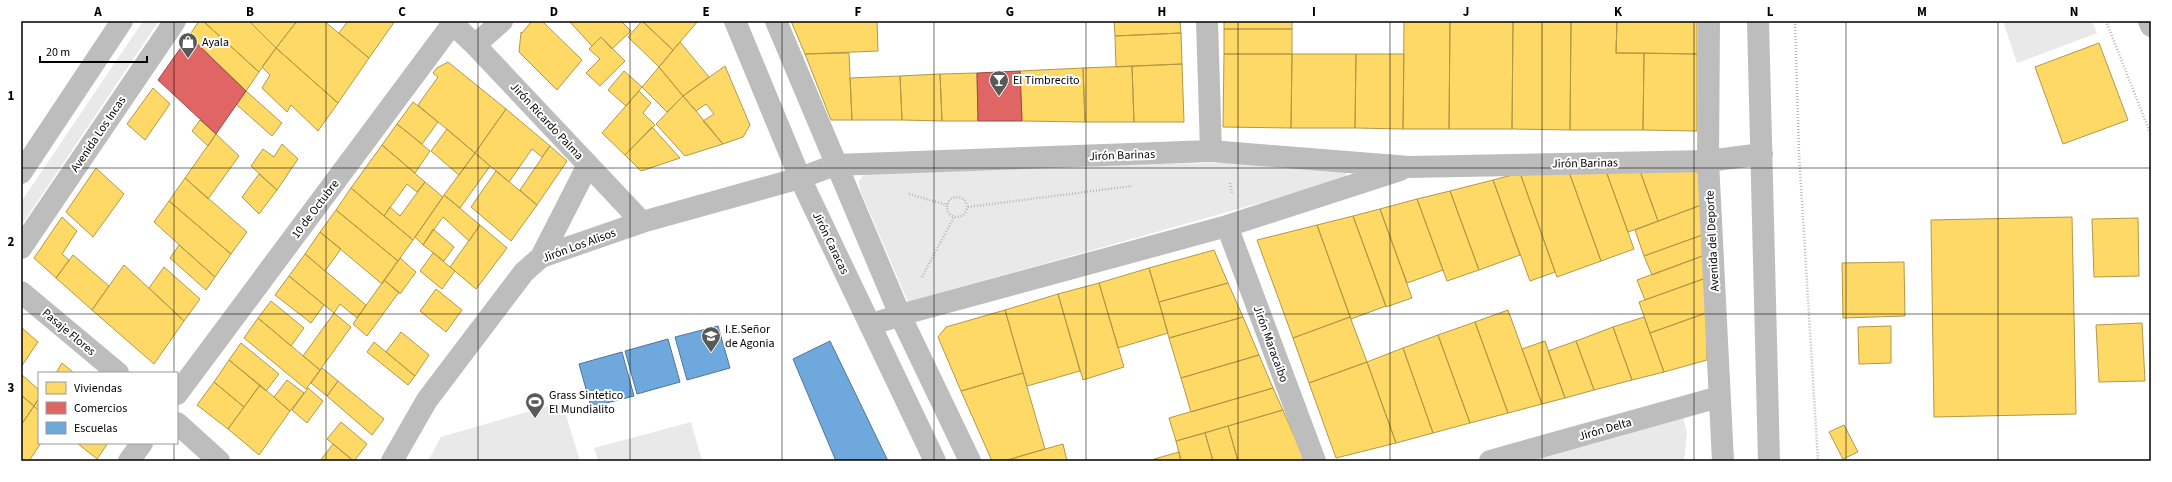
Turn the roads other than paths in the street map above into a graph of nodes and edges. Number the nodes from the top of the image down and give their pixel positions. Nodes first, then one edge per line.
1 (122, 21) edge
2 (175, 21) edge
3 (502, 21) edge
4 (735, 21) edge
5 (776, 21) edge
6 (1208, 21) edge
7 (1709, 21) edge
8 (1758, 21) edge
9 (2149, 21) edge
10 (451, 22) edge
11 (2151, 26) edge
12 (475, 45) junction
13 (1211, 151) junction
14 (1762, 154) junction
15 (1708, 161) junction
16 (588, 165) junction
17 (835, 165) junction
18 (1409, 167) junction
19 (21, 173) edge
20 (800, 178) junction
21 (642, 222) junction
22 (1227, 226) junction
23 (21, 248) edge
24 (541, 257) junction
25 (21, 292) edge
26 (900, 315) junction
27 (870, 325) junction
28 (117, 372) edge
29 (178, 393) edge
30 (1719, 397) junction
31 (178, 424) edge
32 (141, 444) edge
33 (129, 461) edge
34 (219, 461) edge
35 (392, 461) edge
36 (934, 461) edge
37 (970, 461) edge
38 (1315, 461) edge
39 (1490, 461) edge
40 (1723, 461) edge
41 (1768, 461) edge

1 - 19 street
2 - 23 street, Avenida Los Incas
3 - 12 street
4 - 20 street, Jirón Caracas
5 - 17 street
6 - 13 street
7 - 15 street, Avenida del Deporte
8 - 14 street
9 - 11 street
10 - 12 street, Jirón Ricardo Palma
10 - 29 street, 10 de Octubre
12 - 16 street, Jirón Ricardo Palma
13 - 17 street, Jirón Barinas
13 - 18 street, Jirón Barinas
14 - 15 street, Jirón Barinas
14 - 41 street
15 - 18 street, Jirón Barinas
15 - 30 street, Avenida del Deporte
16 - 21 street, Jirón Ricardo Palma
16 - 24 street
17 - 20 street, Jirón Los Alisos
17 - 26 street
18 - 22 street, Jirón Barinas
20 - 21 street, Jirón Los Alisos
20 - 27 street, Jirón Caracas
21 - 24 street, Jirón Los Alisos
22 - 26 street, Jirón Barinas
22 - 38 street, Jirón Maracaibo
24 - 35 street, Jirón Los Alisos
25 - 28 street, Pasaje Flores
26 - 27 street, Jirón Barinas
26 - 37 street
27 - 36 street, Jirón Caracas
30 - 39 street, Jirón Delta
30 - 40 street, Avenida del Deporte
31 - 34 street
32 - 33 street

